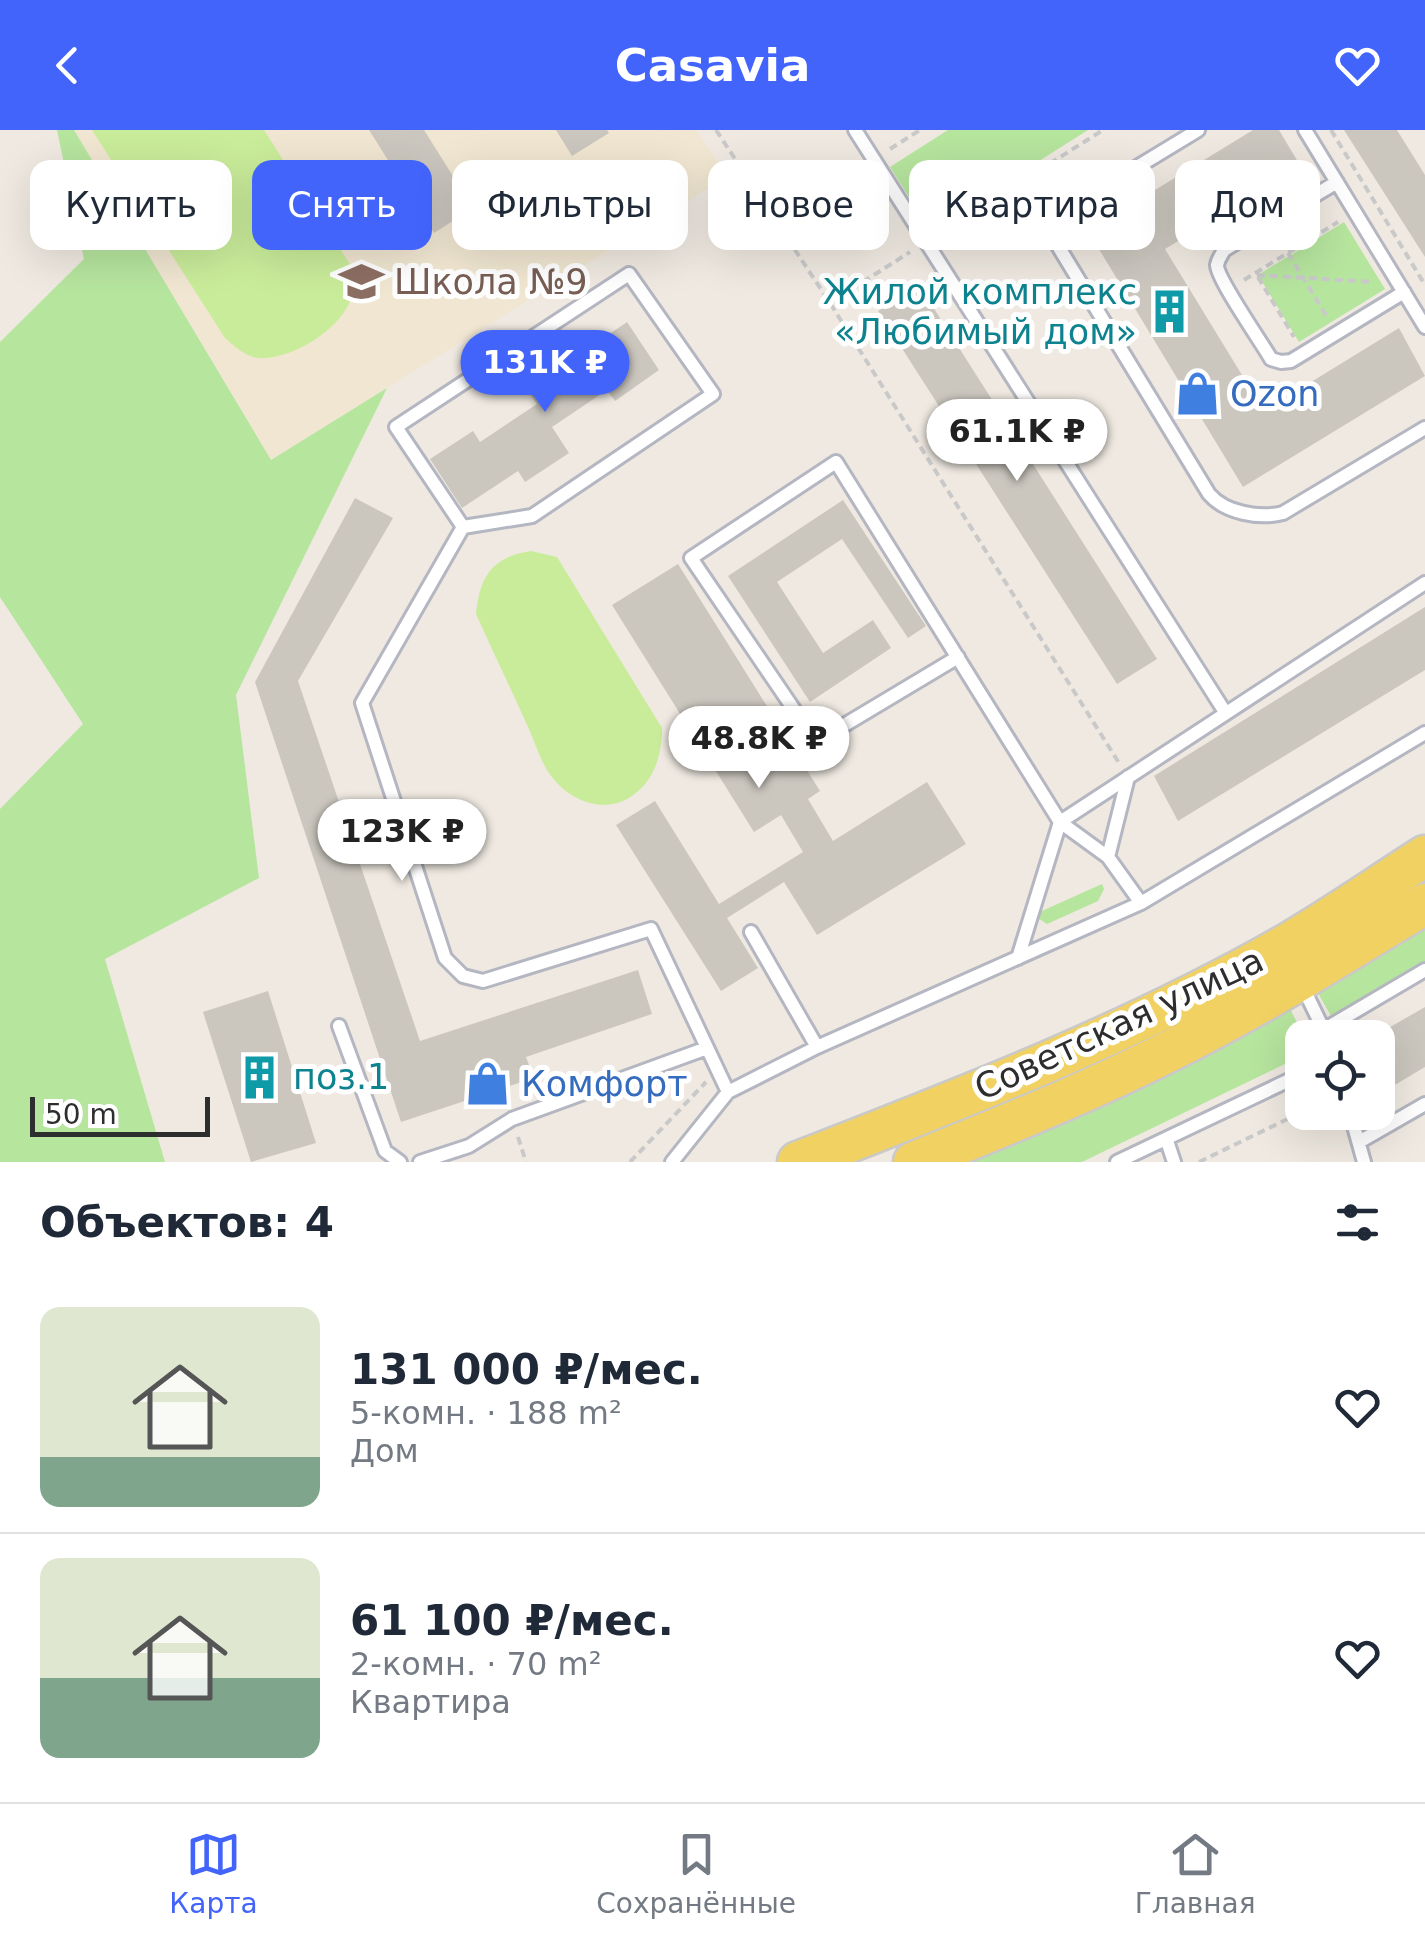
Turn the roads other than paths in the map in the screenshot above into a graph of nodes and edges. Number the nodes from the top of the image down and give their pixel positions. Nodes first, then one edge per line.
1 (855, 130) edge
2 (1198, 130) edge
3 (1306, 130) edge
4 (1337, 182) junction
5 (1401, 288) junction
6 (1425, 327) edge
7 (1425, 428) edge
8 (463, 526) junction
9 (1425, 582) edge
10 (958, 657) junction
11 (1225, 712) junction
12 (1425, 733) edge
13 (1128, 777) junction
14 (1060, 822) junction
15 (1425, 856) edge
16 (1108, 857) junction
17 (1142, 903) junction
18 (1425, 904) edge
19 (751, 932) dead end
20 (1018, 958) junction
21 (1425, 970) edge
22 (1300, 981) junction
23 (1317, 1020) edge
24 (1347, 1020) edge
25 (340, 1026) dead end
26 (817, 1046) junction
27 (707, 1048) junction
28 (1285, 1082) edge
29 (728, 1092) junction
30 (1425, 1104) edge
31 (1355, 1130) edge
32 (1167, 1141) junction
33 (1358, 1142) junction
34 (673, 1161) edge
35 (400, 1162) edge
36 (420, 1162) edge
37 (798, 1162) edge
38 (914, 1162) edge
39 (1117, 1162) edge
40 (1174, 1162) edge
41 (1364, 1162) edge

1 - 11 lane
2 - 7 lane
3 - 4 lane
4 - 5 lane
4 - 5 lane
5 - 6 lane
8 - 8 lane
8 - 27 lane
9 - 11 lane
10 - 10 lane
10 - 14 lane
11 - 13 lane
12 - 17 lane
13 - 14 lane
13 - 16 lane
14 - 16 lane
14 - 20 lane
15 - 37 main road, Советская улица
16 - 17 lane
17 - 20 lane
18 - 22 main road, Советская улица
19 - 26 lane
20 - 26 lane
21 - 24 lane
22 - 23 lane
22 - 38 main road, Советская улица
25 - 35 lane
26 - 29 lane
27 - 29 lane
27 - 36 lane
28 - 32 lane
29 - 34 lane
30 - 33 lane
31 - 33 lane
32 - 39 lane
32 - 40 lane
33 - 41 lane

